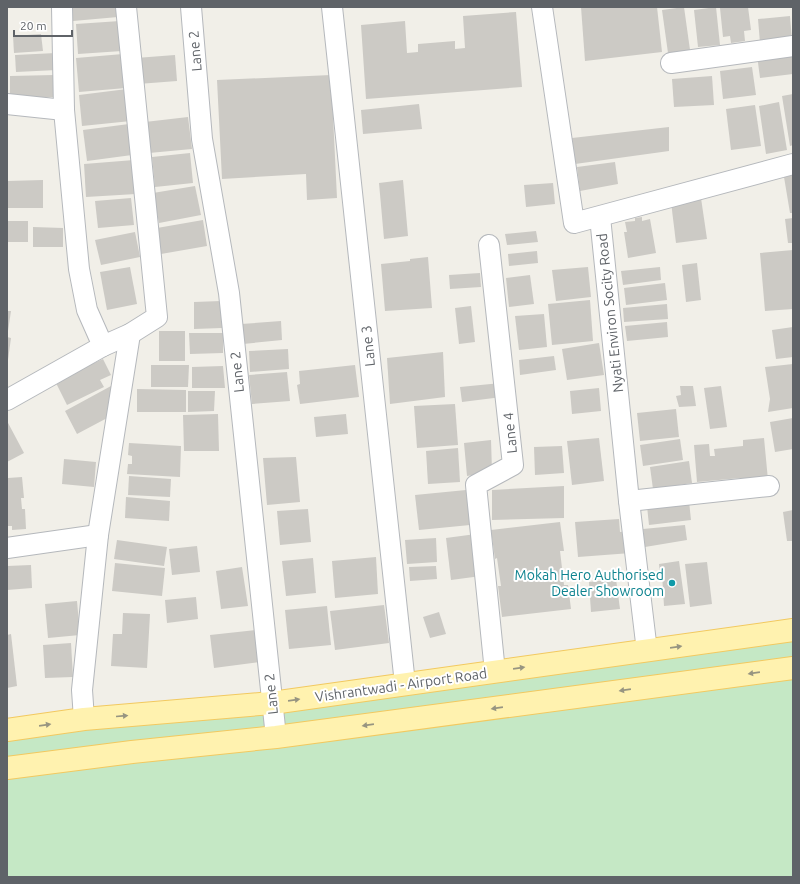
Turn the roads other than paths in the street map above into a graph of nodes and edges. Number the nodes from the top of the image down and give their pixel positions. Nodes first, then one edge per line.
1 (62, 7) edge
2 (126, 7) edge
3 (191, 7) edge
4 (332, 7) edge
5 (542, 7) edge
6 (793, 46) edge
7 (672, 62) dead end
8 (7, 104) edge
9 (64, 110) junction
10 (793, 164) edge
11 (600, 217) junction
12 (490, 245) dead end
13 (130, 334) junction
14 (103, 346) junction
15 (7, 400) edge
16 (769, 486) dead end
17 (629, 501) junction
18 (98, 535) junction
19 (7, 548) edge
20 (793, 630) edge
21 (647, 650) junction
22 (793, 668) edge
23 (495, 672) junction
24 (405, 684) junction
25 (272, 703) junction
26 (84, 720) junction
27 (7, 730) edge
28 (276, 737) junction
29 (7, 768) edge

1 - 9 street
2 - 13 street
3 - 25 street, Lane 2
4 - 24 street, Lane 3
5 - 11 street, Nyati Environ Socity Road
6 - 7 street
8 - 9 street
9 - 14 street
10 - 11 street
11 - 17 street, Nyati Environ Socity Road
12 - 23 street, Lane 4
13 - 14 street
13 - 18 street
14 - 15 street
16 - 17 street
17 - 21 street, Nyati Environ Socity Road
18 - 19 street
18 - 26 street
21 -> 20 main road, Vishrantwadi - Airport Road
23 -> 21 main road, Vishrantwadi - Airport Road
22 -> 28 main road
23 - 24 main road, Vishrantwadi - Airport Road
25 -> 24 main road, Vishrantwadi - Airport Road
26 -> 25 main road, Vishrantwadi - Airport Road
25 - 28 street, Lane 2
27 -> 26 main road, Vishrantwadi - Airport Road
28 - 29 main road

